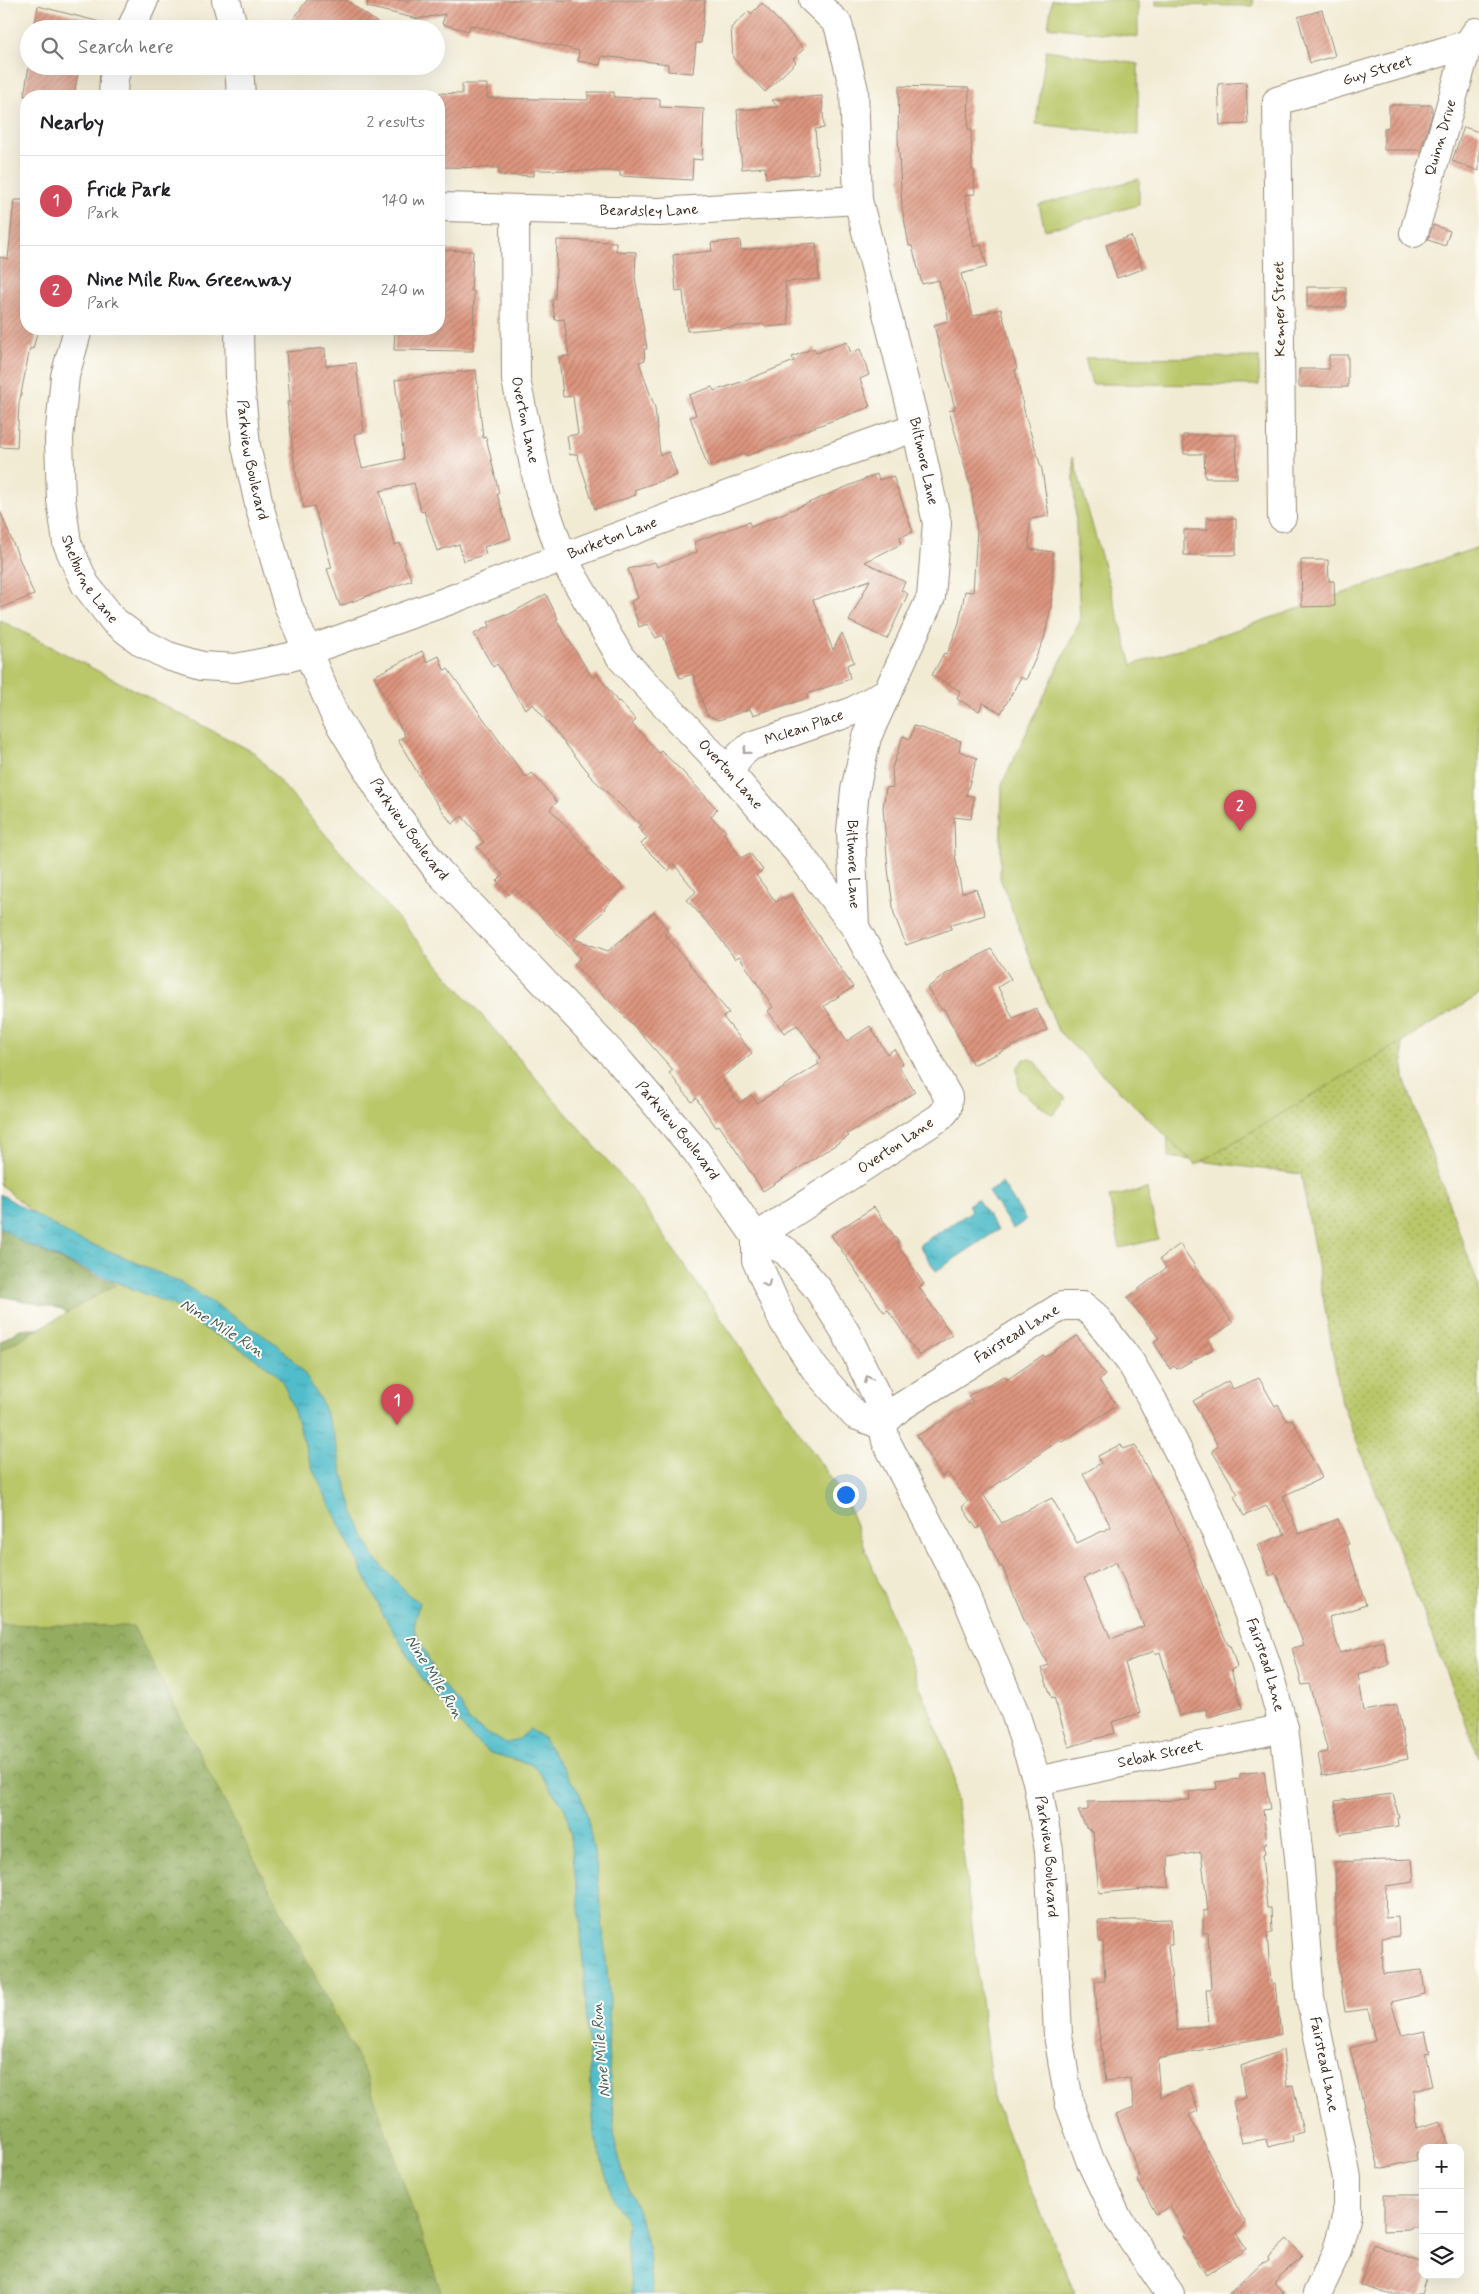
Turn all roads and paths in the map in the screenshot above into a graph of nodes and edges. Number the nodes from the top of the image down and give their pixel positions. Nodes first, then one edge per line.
1 (144, 0) edge
2 (226, 0) edge
3 (246, 0) edge
4 (813, 0) edge
5 (135, 20) edge
6 (232, 20) edge
7 (243, 20) edge
8 (1475, 37) edge
9 (115, 75) edge
10 (240, 75) edge
11 (113, 90) edge
12 (241, 90) edge
13 (1277, 101) joint
14 (858, 200) junction
15 (445, 208) edge
16 (515, 209) junction
17 (1414, 233) dead end
18 (76, 335) edge
19 (239, 335) edge
20 (916, 427) junction
21 (1282, 517) dead end
22 (562, 556) junction
23 (309, 650) junction
24 (887, 692) junction
25 (730, 773) junction
26 (855, 927) junction
27 (756, 1237) junction
28 (881, 1426) junction
29 (1284, 1728) junction
30 (1037, 1781) junction
31 (1170, 2294) edge
32 (1317, 2294) edge

1 - 5 street
2 - 6 street
3 - 7 street
4 - 14 street, Biltmore Lane
8 - 13 street, Guy Street
8 - 17 street, Quinn Drive
9 - 11 street
10 - 12 street
13 - 21 street, Kemper Street
14 - 16 street, Beardsley Lane
14 - 20 street, Biltmore Lane
15 - 16 street, Beardsley Lane
16 - 22 street, Overton Lane
18 - 23 street, Shelburne Lane
19 - 23 street, Parkview Boulevard
20 - 22 street, Burketon Lane
20 - 24 street, Biltmore Lane
22 - 23 street, Burketon Lane
22 - 25 street, Overton Lane
23 - 27 street, Parkview Boulevard
24 -> 25 street, Mclean Place
24 - 26 street, Biltmore Lane
25 - 26 street, Overton Lane
26 - 27 street, Overton Lane
28 -> 27 street, Parkview Boulevard
27 -> 28 street
28 - 29 street, Fairstead Lane
28 - 30 street, Parkview Boulevard
29 - 30 street, Sebak Street
29 - 32 street, Fairstead Lane
30 - 31 street, Parkview Boulevard

